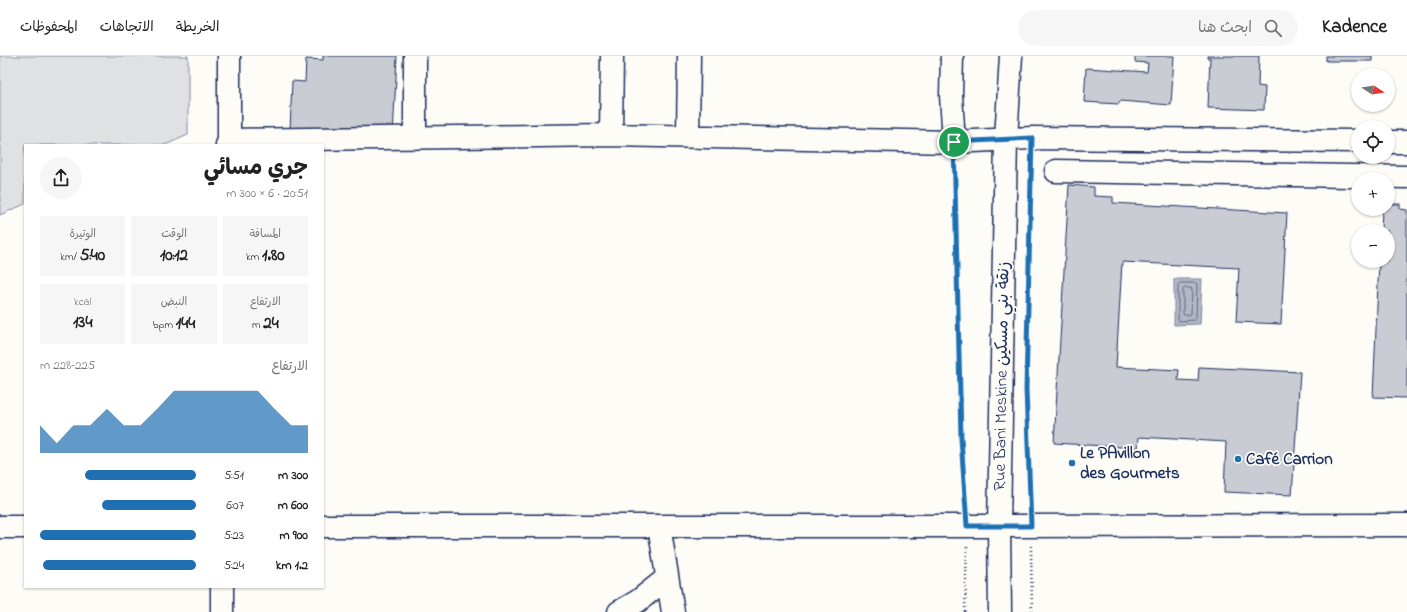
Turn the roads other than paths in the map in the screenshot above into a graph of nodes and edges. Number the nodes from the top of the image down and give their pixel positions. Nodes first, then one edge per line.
1 (228, 56) edge
2 (414, 56) edge
3 (612, 56) edge
4 (689, 56) edge
5 (952, 56) edge
6 (1011, 56) edge
7 (611, 134) junction
8 (688, 136) junction
9 (415, 138) junction
10 (1006, 139) junction
11 (1351, 141) edge
12 (228, 142) edge
13 (954, 142) junction
14 (1395, 142) edge
15 (1407, 142) edge
16 (1056, 171) dead end
17 (1407, 177) edge
18 (1407, 525) edge
19 (324, 526) edge
20 (659, 526) junction
21 (999, 526) junction
22 (0, 527) edge
23 (24, 527) edge
24 (667, 578) junction
25 (222, 588) edge
26 (222, 612) edge
27 (619, 612) edge
28 (673, 612) edge
29 (1000, 612) edge

1 - 12 street
2 - 9 street
3 - 7 street
4 - 8 street
5 - 13 street
6 - 10 street, Rue Bani Meskine زنقة بني مسكين
7 - 8 street
7 - 9 street
8 - 13 street
9 - 12 street
10 - 11 street
10 - 13 street
10 - 21 street, Rue Bani Meskine زنقة بني مسكين
14 - 15 street
16 - 17 street
18 - 21 street
19 - 20 street
20 - 21 street
20 - 24 street
21 - 29 street, Rue Bani Meskine زنقة بني مسكين
22 - 23 street
24 - 27 street
24 - 28 street
25 - 26 street

